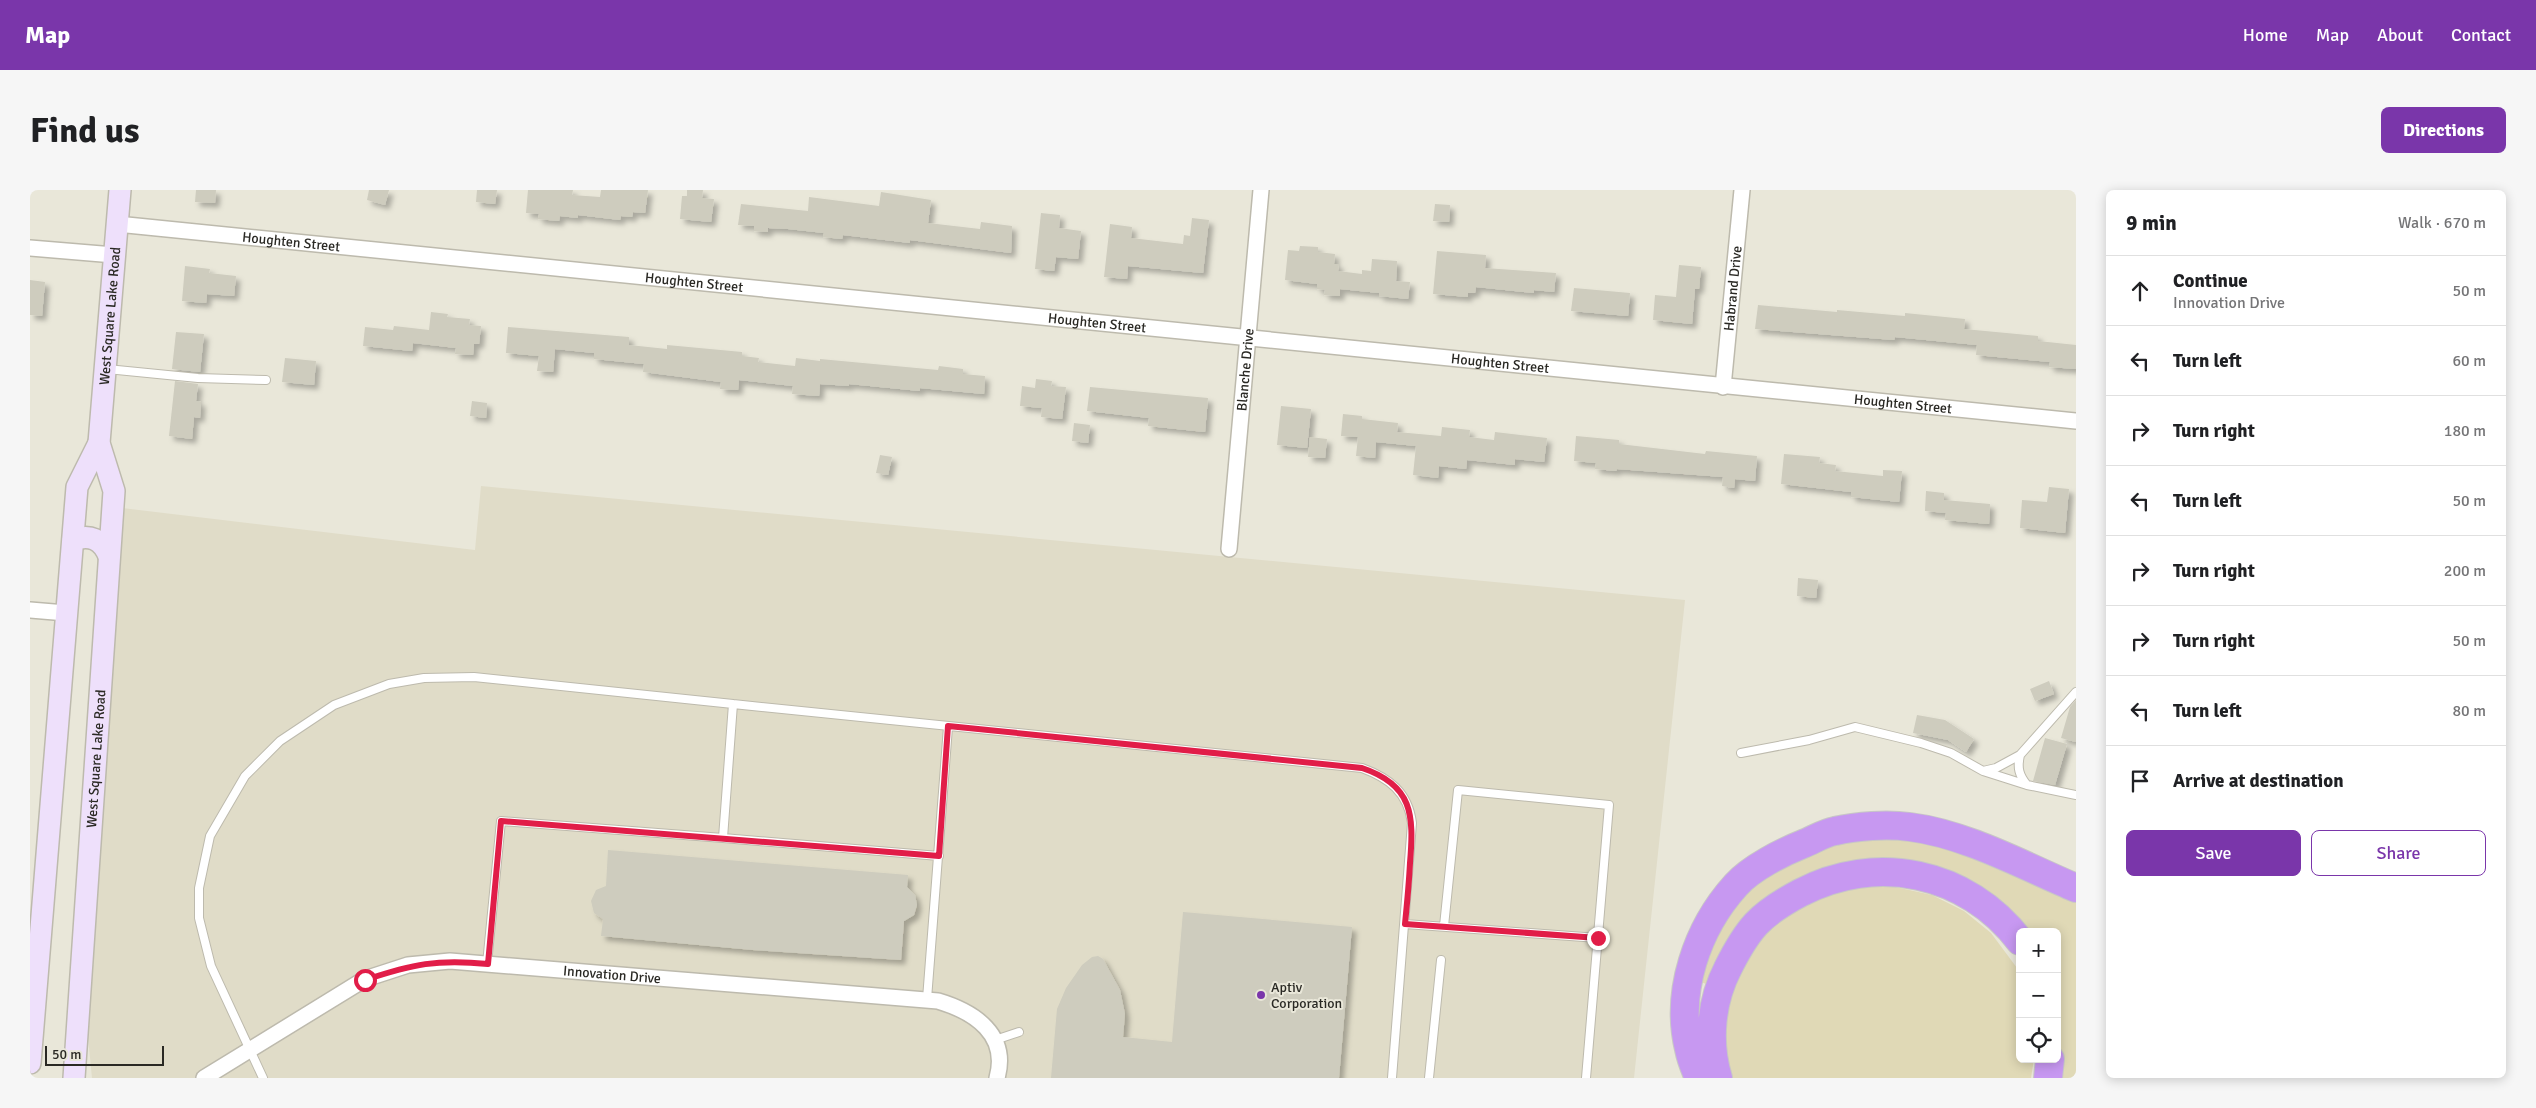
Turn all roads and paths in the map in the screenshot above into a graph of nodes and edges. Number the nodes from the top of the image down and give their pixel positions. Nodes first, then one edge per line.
1 (120, 190) edge
2 (1261, 190) edge
3 (1742, 190) edge
4 (117, 224) junction
5 (30, 248) edge
6 (114, 255) junction
7 (1247, 338) junction
8 (105, 369) junction
9 (266, 380) dead end
10 (1723, 387) junction
11 (2076, 421) edge
12 (99, 442) junction
13 (73, 540) junction
14 (1229, 549) dead end
15 (109, 556) junction
16 (30, 610) edge
17 (66, 612) junction
18 (2076, 692) edge
19 (733, 704) junction
20 (948, 726) junction
21 (1741, 753) dead end
22 (2020, 755) junction
23 (1983, 771) junction
24 (2027, 785) junction
25 (2076, 794) edge
26 (723, 838) junction
27 (939, 856) junction
28 (2076, 888) edge
29 (36, 918) edge
30 (1405, 924) junction
31 (1444, 926) junction
32 (2016, 937) edge
33 (1598, 938) junction
34 (1441, 960) dead end
35 (488, 964) junction
36 (926, 1000) junction
37 (1019, 1032) dead end
38 (995, 1040) junction
39 (248, 1050) junction
40 (30, 1063) edge
41 (2050, 1063) edge
42 (74, 1078) edge
43 (204, 1078) edge
44 (263, 1078) edge
45 (997, 1078) edge
46 (1392, 1078) edge
47 (1429, 1078) edge
48 (1586, 1078) edge
49 (1699, 1078) edge
50 (1718, 1078) edge
51 (2048, 1078) edge

1 - 4 main road, West Square Lake Road
2 - 7 street, Blanche Drive
3 - 10 street, Habrand Drive
4 - 6 main road, West Square Lake Road
4 - 7 street, Houghten Street
5 - 6 street
6 - 8 main road, West Square Lake Road
7 - 10 street, Houghten Street
7 - 14 street, Blanche Drive
8 - 9 lane
8 - 12 main road, West Square Lake Road
10 - 11 street, Houghten Street
12 - 13 main road, West Square Lake Road
12 - 15 main road, West Square Lake Road
13 - 15 main road
13 - 17 main road, West Square Lake Road
15 - 42 main road, West Square Lake Road
16 - 17 street
17 - 29 main road, West Square Lake Road
18 - 22 lane
19 - 20 lane
19 - 26 lane
19 - 39 lane
20 - 27 lane
20 - 30 lane
21 - 23 lane
22 - 23 lane
22 - 24 lane
23 - 24 lane
24 - 25 lane
26 - 27 lane
26 - 35 lane
27 - 36 lane
28 - 49 highway
29 - 40 main road, West Square Lake Road
30 - 31 lane
30 - 46 lane
31 - 33 lane
31 - 33 lane
32 - 50 highway
33 - 48 lane
34 - 47 lane
35 - 36 street, Innovation Drive
35 - 39 street, Innovation Drive
36 - 38 street, Innovation Drive
37 - 38 lane
38 - 45 street, Innovation Drive
39 - 43 street, Innovation Drive
39 - 44 lane
41 - 51 highway

